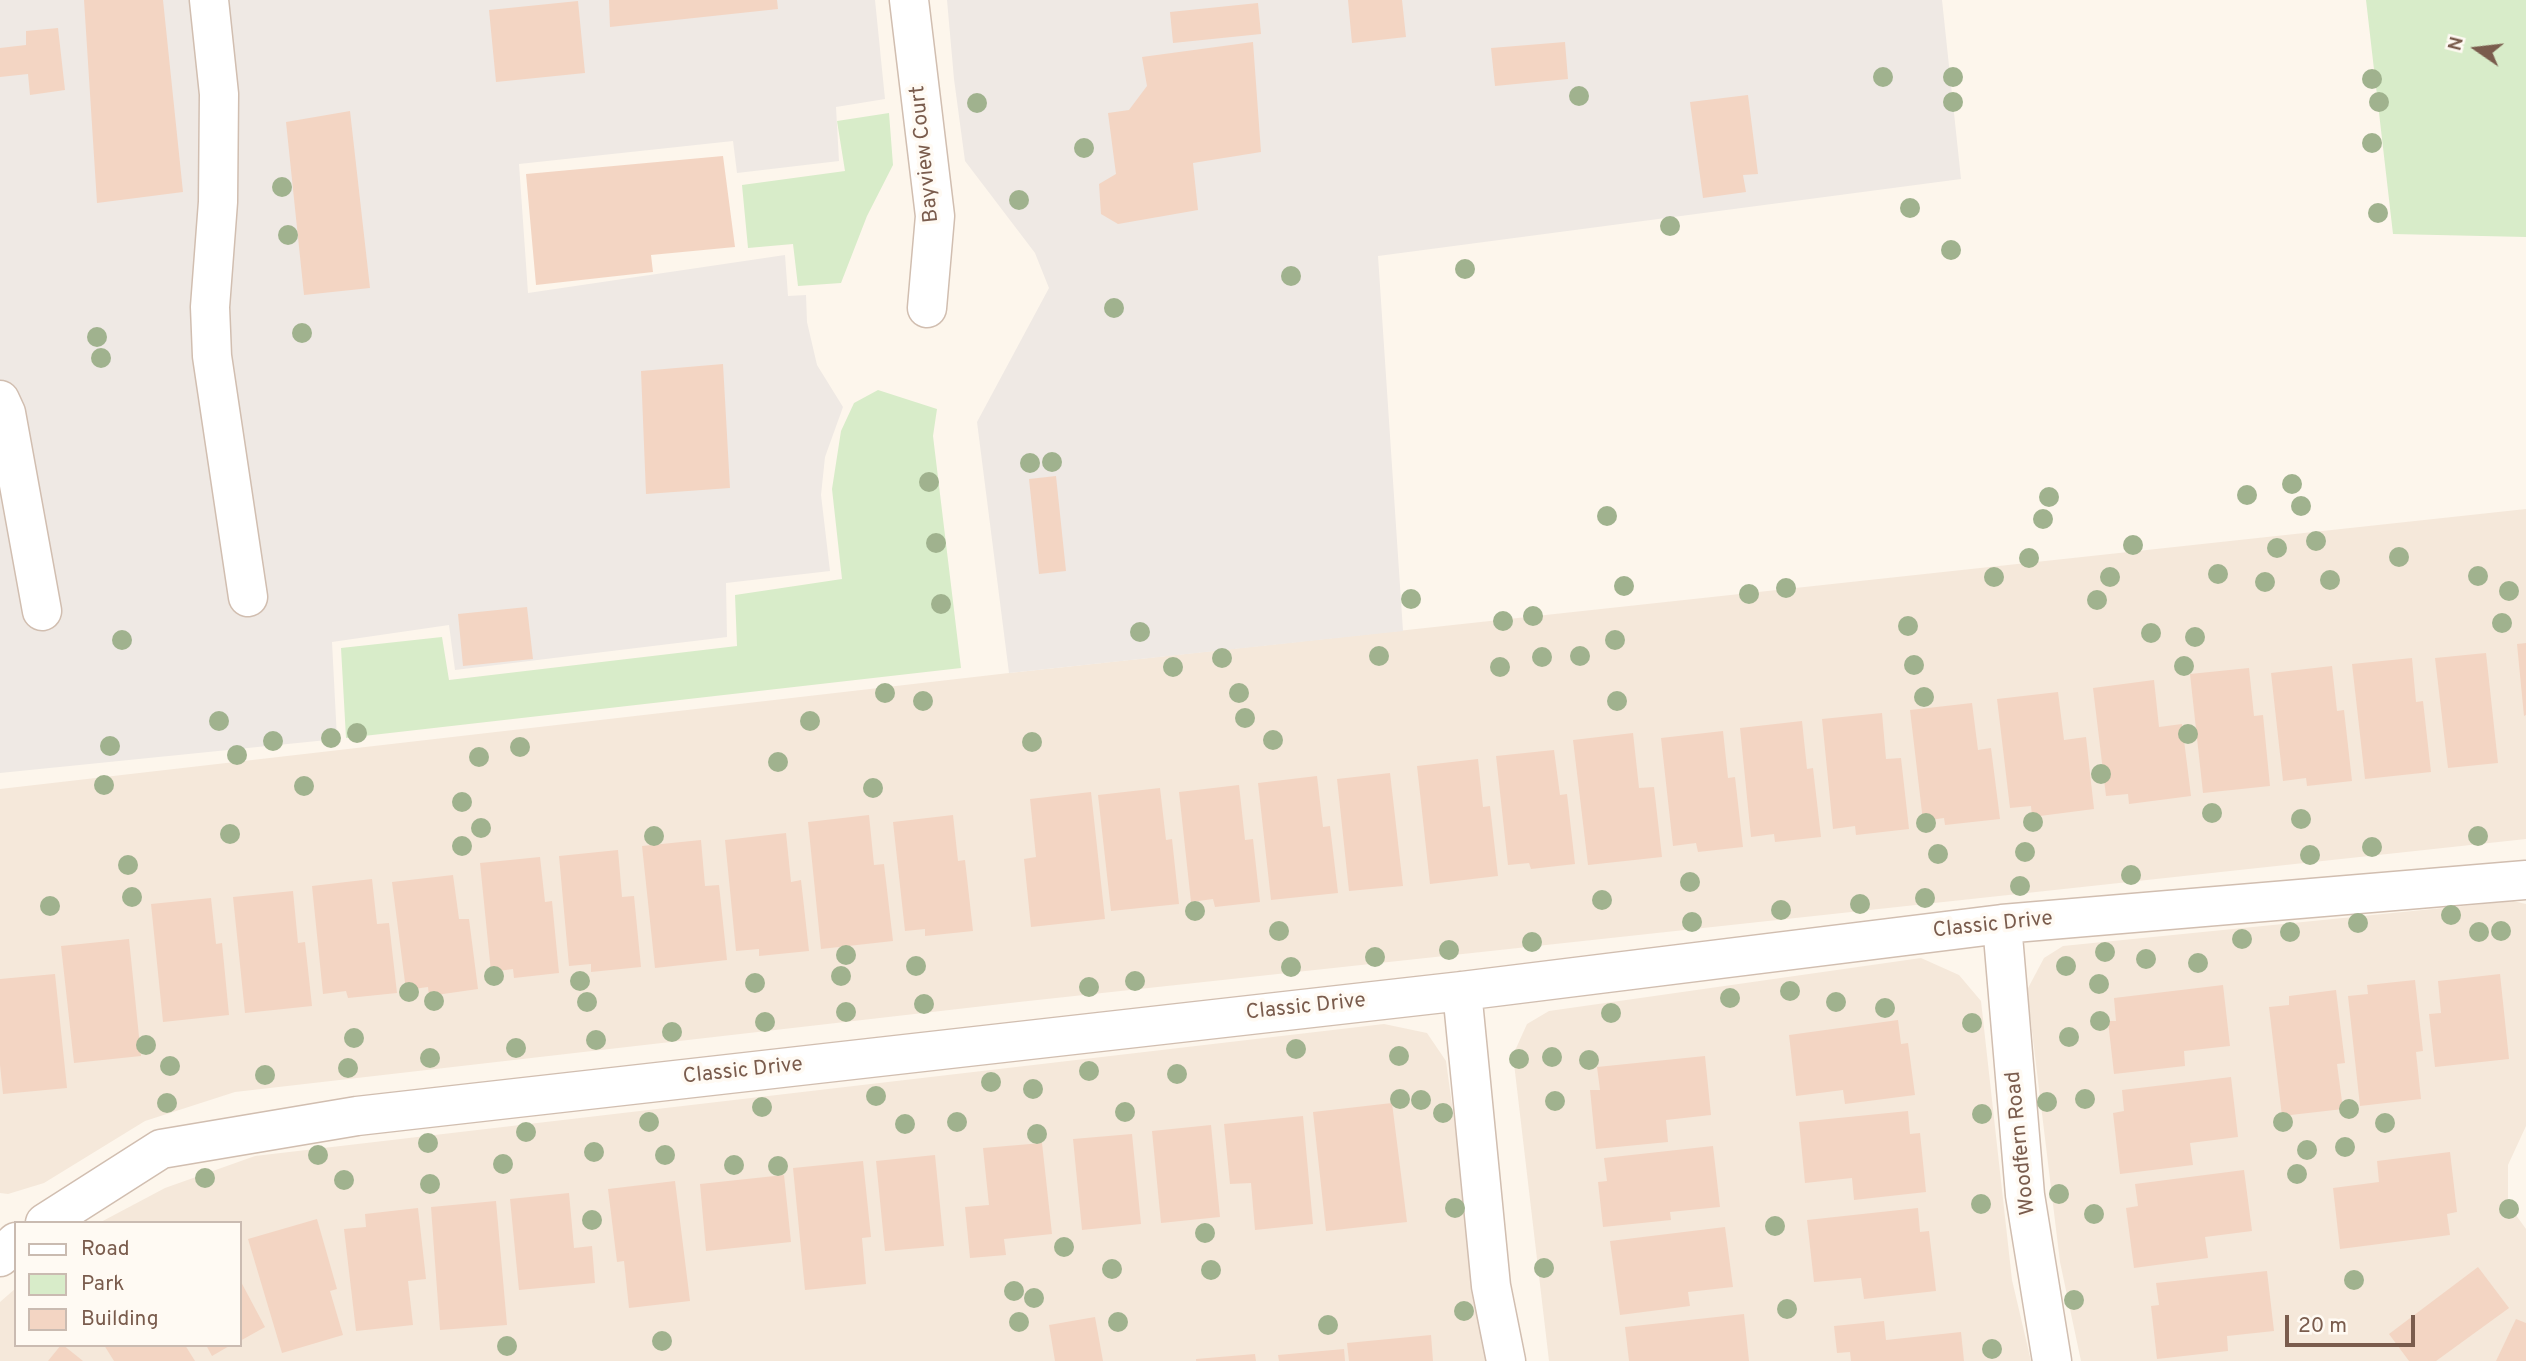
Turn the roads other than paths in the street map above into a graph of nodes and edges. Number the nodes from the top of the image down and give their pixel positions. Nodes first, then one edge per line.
1 (209, 0) edge
2 (909, 0) edge
3 (926, 308) dead end
4 (0, 400) edge
5 (248, 597) dead end
6 (42, 611) dead end
7 (2526, 880) edge
8 (2002, 924) junction
9 (1462, 991) junction
10 (48, 1221) edge
11 (1506, 1361) edge
12 (2052, 1361) edge

1 - 5 street
2 - 3 street, Bayview Court
4 - 6 street
7 - 8 street, Classic Drive
8 - 9 street, Classic Drive
8 - 12 street, Woodfern Road
9 - 10 street, Classic Drive
9 - 11 street

